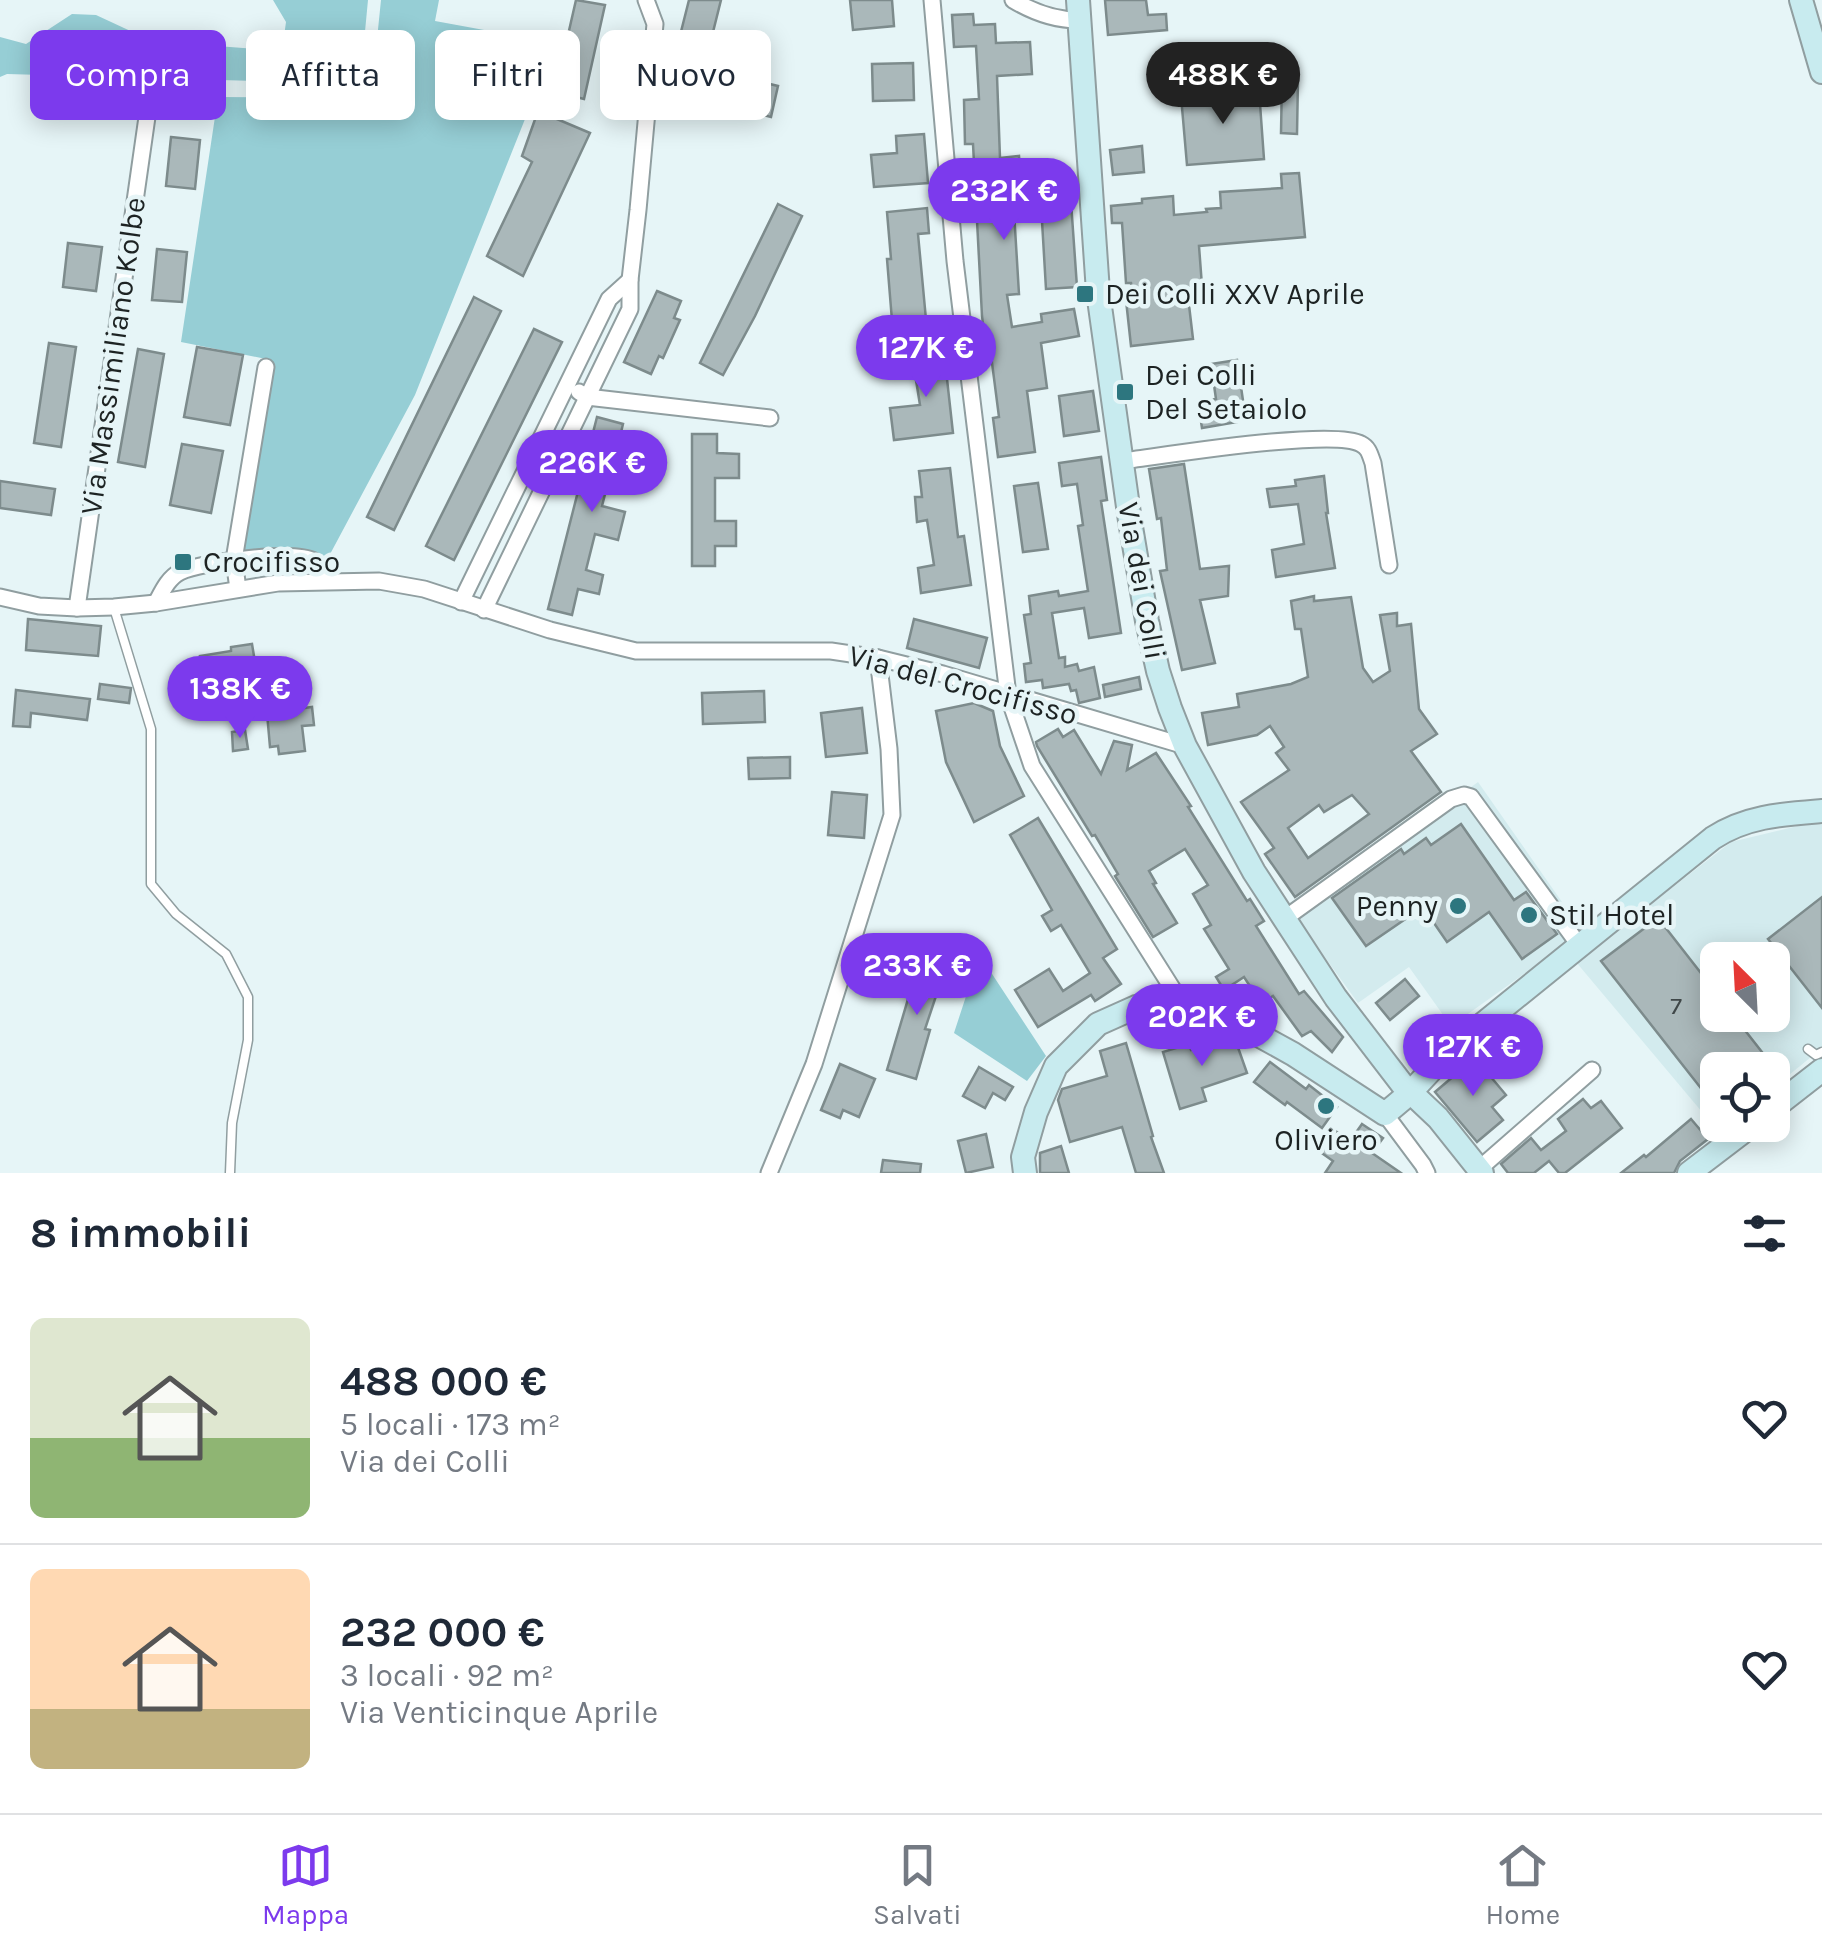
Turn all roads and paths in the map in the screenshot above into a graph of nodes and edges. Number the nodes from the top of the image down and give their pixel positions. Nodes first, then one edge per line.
1 (646, 0) edge
2 (932, 0) edge
3 (1013, 0) edge
4 (1800, 0) edge
5 (1078, 10) edge
6 (1822, 72) edge
7 (146, 120) edge
8 (630, 280) junction
9 (266, 367) dead end
10 (566, 386) junction
11 (587, 397) junction
12 (770, 418) dead end
13 (1122, 461) junction
14 (234, 560) junction
15 (1388, 565) dead end
16 (328, 580) junction
17 (238, 590) junction
18 (0, 597) edge
19 (462, 602) junction
20 (156, 603) junction
21 (114, 607) junction
22 (77, 608) junction
23 (484, 610) junction
24 (878, 658) junction
25 (1008, 694) junction
26 (1185, 746) junction
27 (1822, 811) edge
28 (1284, 920) junction
29 (1579, 946) junction
30 (1178, 999) junction
31 (1808, 1049) dead end
32 (1822, 1052) edge
33 (1379, 1056) junction
34 (1441, 1058) junction
35 (1592, 1070) dead end
36 (1822, 1070) edge
37 (1410, 1093) junction
38 (1790, 1095) edge
39 (1386, 1114) junction
40 (1730, 1142) edge
41 (1480, 1171) edge
42 (230, 1173) edge
43 (769, 1173) edge
44 (1025, 1173) edge
45 (1427, 1173) edge
46 (1689, 1173) edge

1 - 8 street
2 - 25 street
3 - 5 street
4 - 6 main road
5 - 13 main road, Via dei Colli
7 - 22 street, Via Massimiliano Kolbe
8 - 10 street
8 - 11 street
9 - 14 street
10 - 11 street
10 - 19 street
11 - 12 street
11 - 23 street
13 - 15 street
13 - 26 main road, Via dei Colli
14 - 16 street, Via del Crocifisso
14 - 17 street
14 - 20 street, Via del Crocifisso
16 - 17 street, Via del Crocifisso
16 - 19 street, Via del Crocifisso
17 - 20 street, Via del Crocifisso
18 - 22 street, Via del Crocifisso
19 - 23 street, Via del Crocifisso
20 - 21 street, Via del Crocifisso
21 - 22 street, Via del Crocifisso
21 - 42 lane
23 - 24 street, Via del Crocifisso
24 - 25 street, Via del Crocifisso
24 - 43 street
25 - 26 street, Via del Crocifisso
25 - 30 street
26 - 28 main road, Via dei Colli
27 - 29 main road
28 - 29 street
28 - 33 main road, Via dei Colli
29 - 34 main road
30 - 39 main road
30 - 44 main road
31 - 32 lane
33 - 34 main road
33 - 37 main road, Via dei Colli
34 - 37 main road
35 - 41 street
36 - 38 main road
37 - 39 main road
37 - 41 main road, Via dei Colli
39 - 45 street
40 - 46 main road

